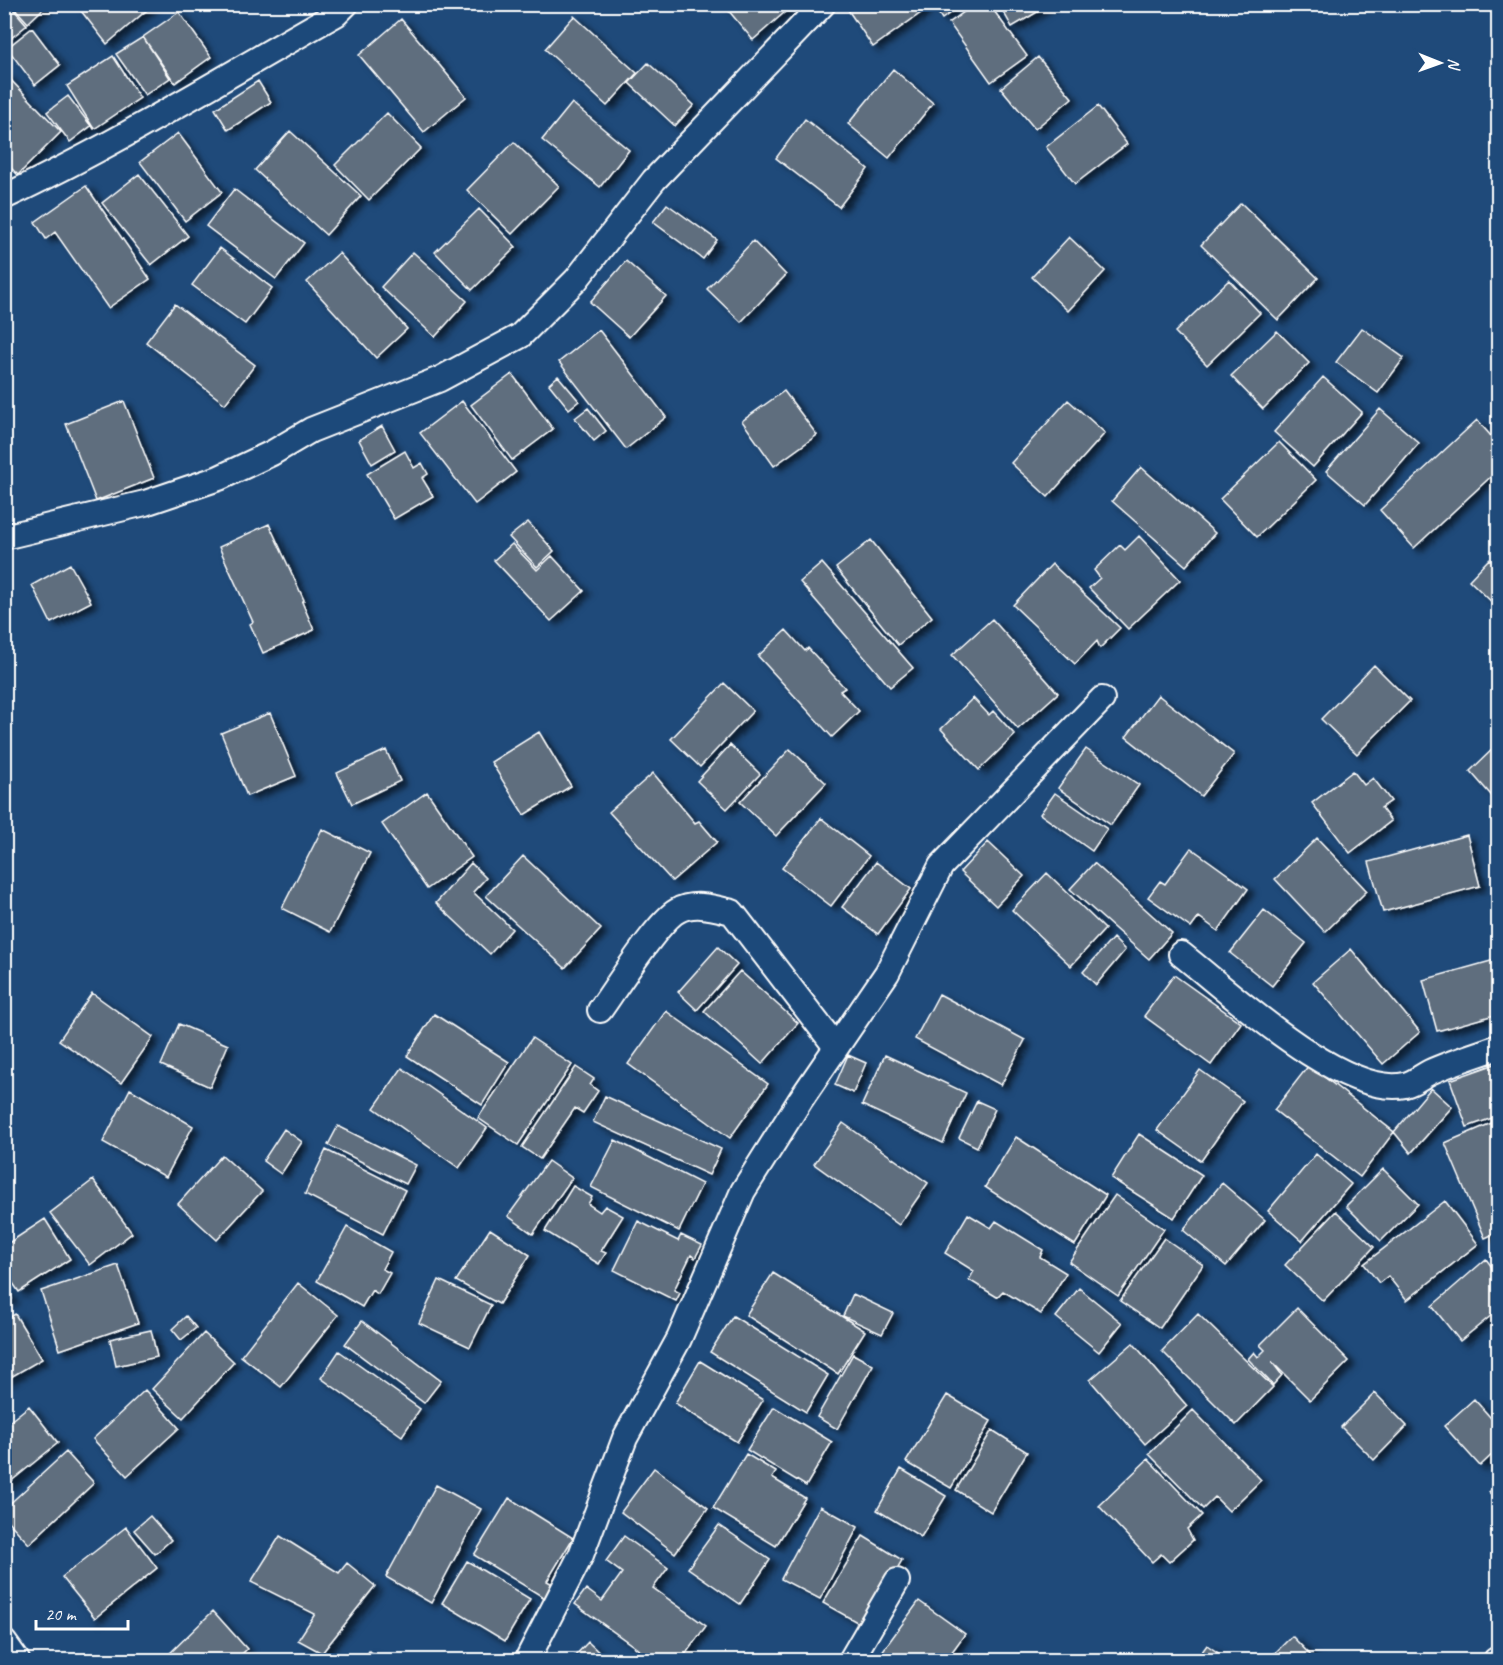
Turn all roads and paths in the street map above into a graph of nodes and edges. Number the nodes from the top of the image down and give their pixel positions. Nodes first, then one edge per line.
1 (346, 4) edge
2 (823, 4) edge
3 (4, 197) edge
4 (4, 537) edge
5 (1102, 699) dead end
6 (1181, 954) dead end
7 (600, 1010) dead end
8 (836, 1047) junction
9 (1498, 1047) edge
10 (897, 1581) dead end
11 (4, 1642) edge
12 (17, 1660) edge
13 (527, 1660) edge
14 (851, 1660) edge

1 - 3 street
2 - 4 street
5 - 8 street
6 - 9 street
7 - 8 street
8 - 13 street
10 - 14 street
11 - 12 street

